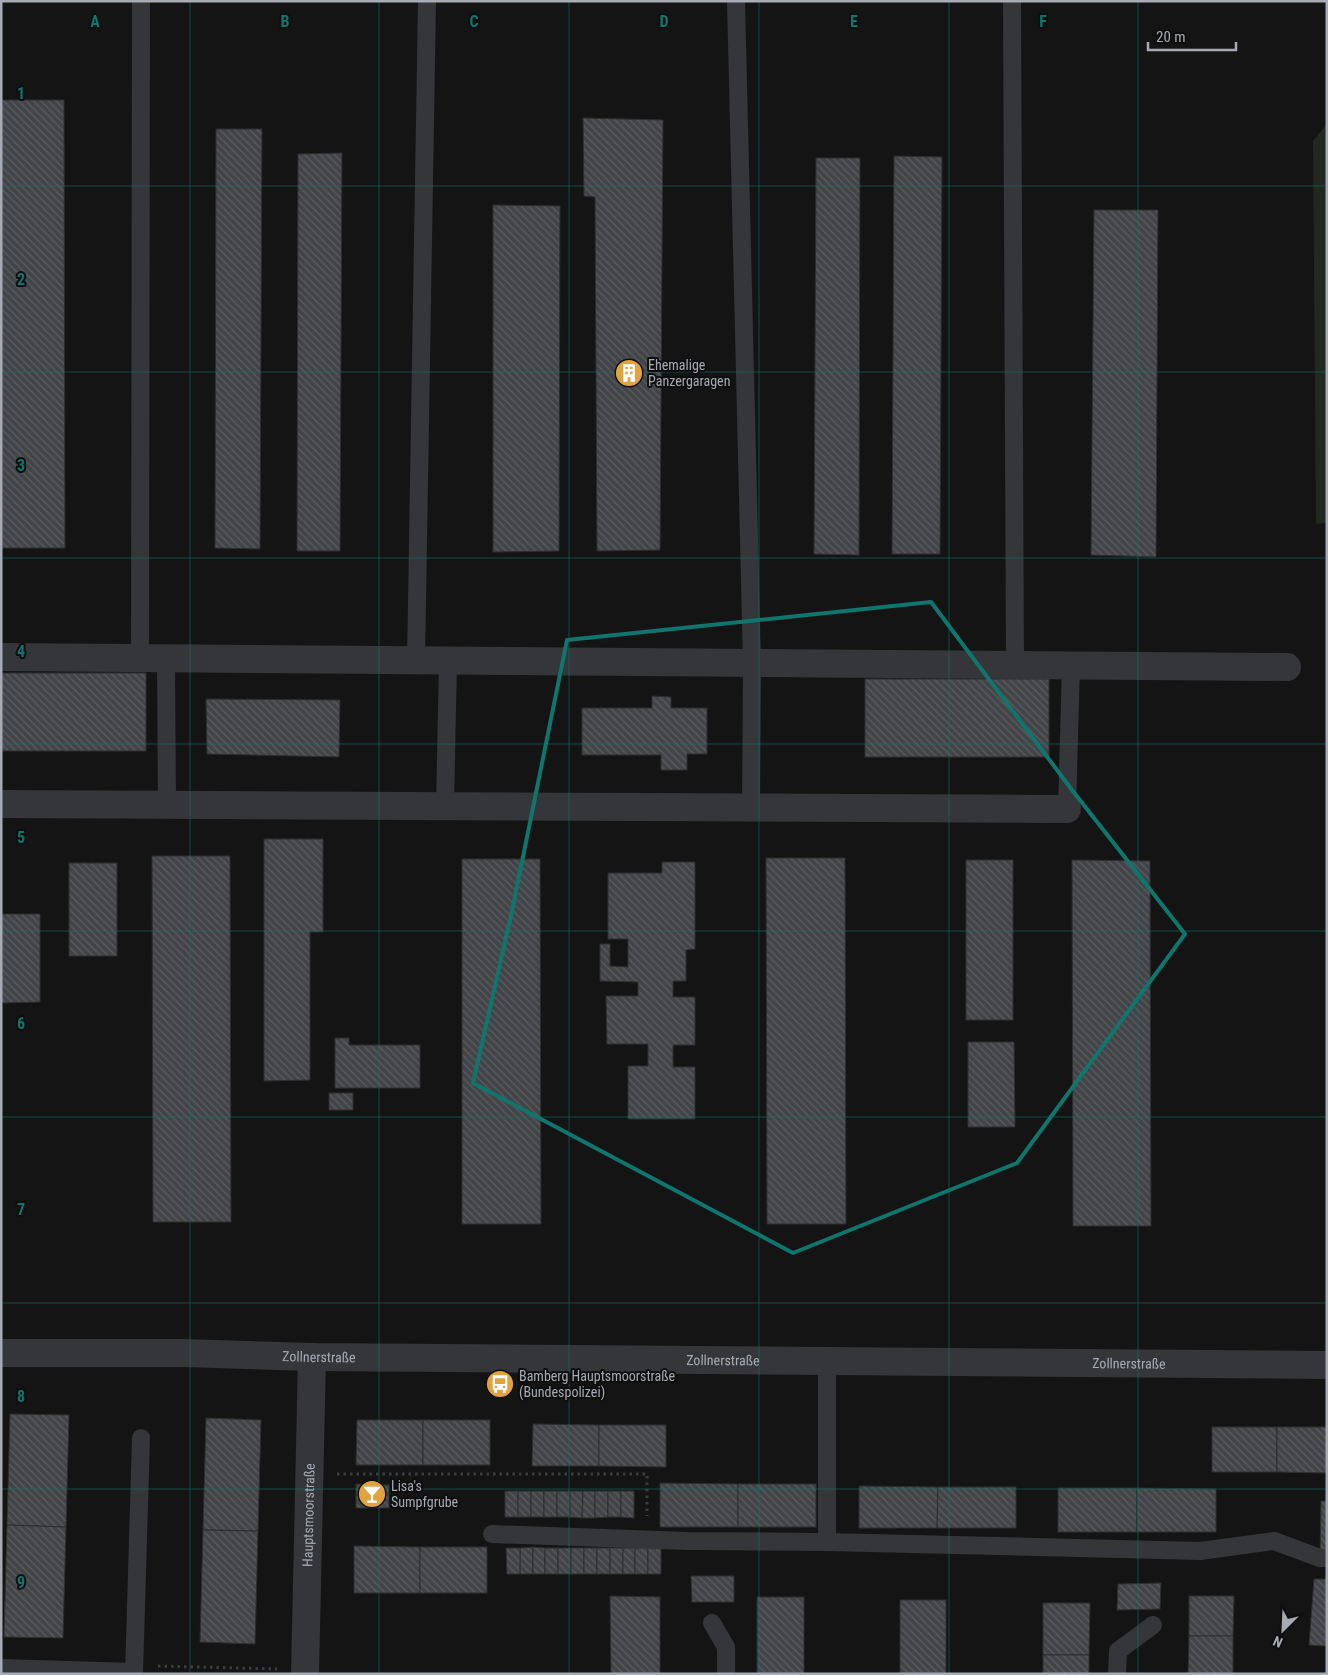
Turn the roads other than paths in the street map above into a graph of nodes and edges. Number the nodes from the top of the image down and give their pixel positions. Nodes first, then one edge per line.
1 (141, 1) edge
2 (427, 1) edge
3 (736, 1) edge
4 (1012, 1) edge
5 (1, 657) edge
6 (153, 658) junction
7 (416, 660) junction
8 (448, 661) junction
9 (752, 662) junction
10 (1015, 664) junction
11 (1071, 665) junction
12 (1287, 666) dead end
13 (1, 804) edge
14 (167, 804) junction
15 (445, 805) junction
16 (751, 807) junction
17 (1067, 809) joint
18 (1, 1353) edge
19 (312, 1357) junction
20 (827, 1362) junction
21 (1327, 1365) edge
22 (141, 1438) dead end
23 (492, 1534) dead end
24 (827, 1542) junction
25 (1327, 1558) edge
26 (712, 1623) dead end
27 (1153, 1625) dead end
28 (1, 1668) edge
29 (134, 1670) edge
30 (305, 1672) edge
31 (726, 1674) edge
32 (1117, 1674) edge

1 - 6 lane
2 - 7 lane
3 - 9 lane
4 - 10 lane
5 - 6 street
6 - 7 street
6 - 14 lane
7 - 8 street
8 - 9 street
8 - 15 lane
9 - 10 street
9 - 16 lane
10 - 11 street
11 - 12 street
11 - 17 lane
13 - 14 street
14 - 15 street
15 - 16 street
16 - 17 street
18 - 19 street, Zollnerstraße
19 - 20 street, Zollnerstraße
19 - 30 street, Hauptsmoorstraße
20 - 21 street, Zollnerstraße
20 - 24 lane
22 - 29 lane
23 - 24 lane
24 - 25 lane
26 - 31 lane
27 - 32 lane
28 - 29 lane

